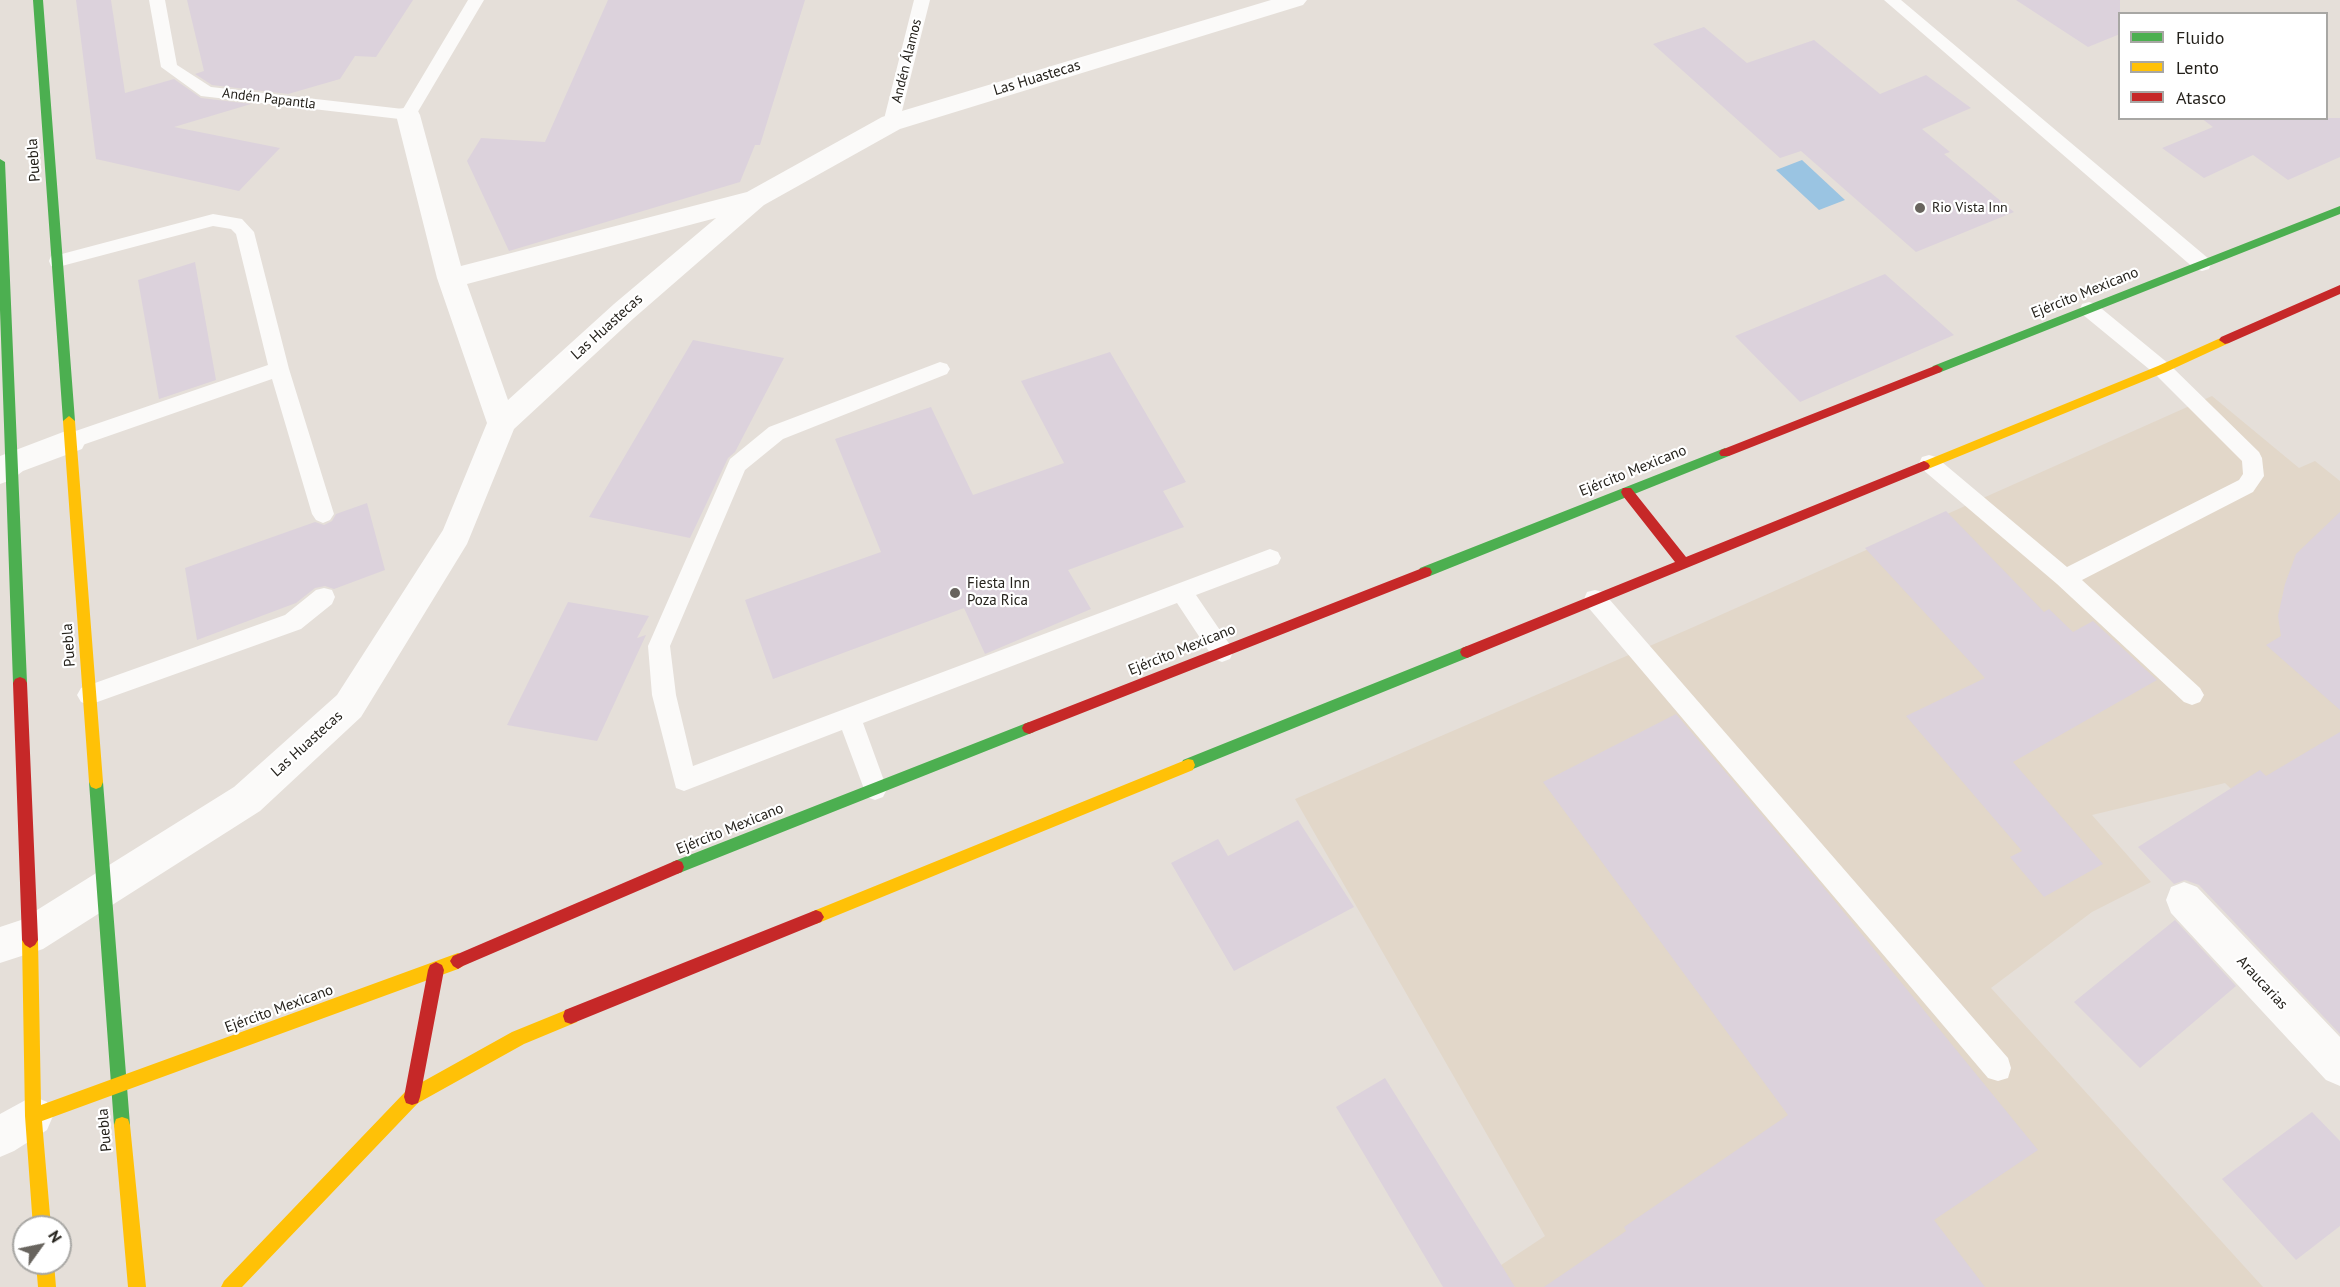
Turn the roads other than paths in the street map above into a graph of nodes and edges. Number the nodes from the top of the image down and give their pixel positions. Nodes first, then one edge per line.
1 (38, 0) edge
2 (157, 0) edge
3 (476, 0) edge
4 (922, 0) edge
5 (1295, 0) edge
6 (1892, 0) edge
7 (408, 115) junction
8 (891, 123) junction
9 (0, 162) edge
10 (755, 199) junction
11 (2338, 213) edge
12 (58, 261) junction
13 (2202, 264) junction
14 (451, 278) junction
15 (2340, 289) edge
16 (2089, 309) junction
17 (279, 369) junction
18 (940, 369) dead end
19 (2162, 369) junction
20 (502, 423) junction
21 (70, 441) junction
22 (1929, 463) junction
23 (6, 468) edge
24 (1627, 492) junction
25 (322, 514) dead end
26 (1270, 558) dead end
27 (1683, 563) junction
28 (2065, 578) junction
29 (1181, 591) junction
30 (324, 597) dead end
31 (1595, 599) junction
32 (1222, 652) junction
33 (89, 695) junction
34 (2192, 695) dead end
35 (849, 716) junction
36 (875, 789) junction
37 (103, 889) junction
38 (2184, 900) dead end
39 (15, 940) edge
40 (436, 970) junction
41 (2340, 1066) edge
42 (1998, 1068) dead end
43 (118, 1084) junction
44 (412, 1096) junction
45 (33, 1116) junction
46 (0, 1137) edge
47 (41, 1215) edge
48 (137, 1287) edge
49 (230, 1287) edge

1 - 12 main road, Puebla
2 - 7 lane, Andén Papantla
3 - 7 lane
4 - 8 lane, Andén Álamos
5 - 8 street, Las Huastecas
6 - 13 lane
7 - 14 street
8 - 10 street, Las Huastecas
9 - 23 main road
10 - 14 street
10 - 20 street, Las Huastecas
11 - 13 main road, Ejército Mexicano
12 - 17 lane
12 - 21 main road, Puebla
13 - 16 main road, Ejército Mexicano
14 - 20 street
15 - 19 main road
16 - 19 lane
16 - 24 main road, Ejército Mexicano
17 - 21 lane
17 - 25 lane
18 - 35 lane
19 - 22 main road
19 - 28 lane
20 - 37 street, Las Huastecas
21 - 23 street
21 - 33 main road, Puebla
22 - 27 main road
22 - 28 lane
23 - 39 main road
24 - 27 main road
24 - 32 main road, Ejército Mexicano
26 - 29 lane
27 - 31 main road
28 - 34 lane
29 - 32 lane
29 - 35 lane
30 - 33 lane
31 - 42 lane
31 - 44 main road
32 - 36 main road, Ejército Mexicano
33 - 37 main road, Puebla
35 - 36 lane
36 - 40 main road, Ejército Mexicano
37 - 39 street, Las Huastecas
37 - 43 main road, Puebla
38 - 41 street, Araucarias
39 - 45 main road
40 - 43 main road, Ejército Mexicano
40 - 44 main road
43 - 45 main road, Ejército Mexicano
43 - 48 main road, Puebla
44 - 49 main road
45 - 46 street
45 - 47 main road

